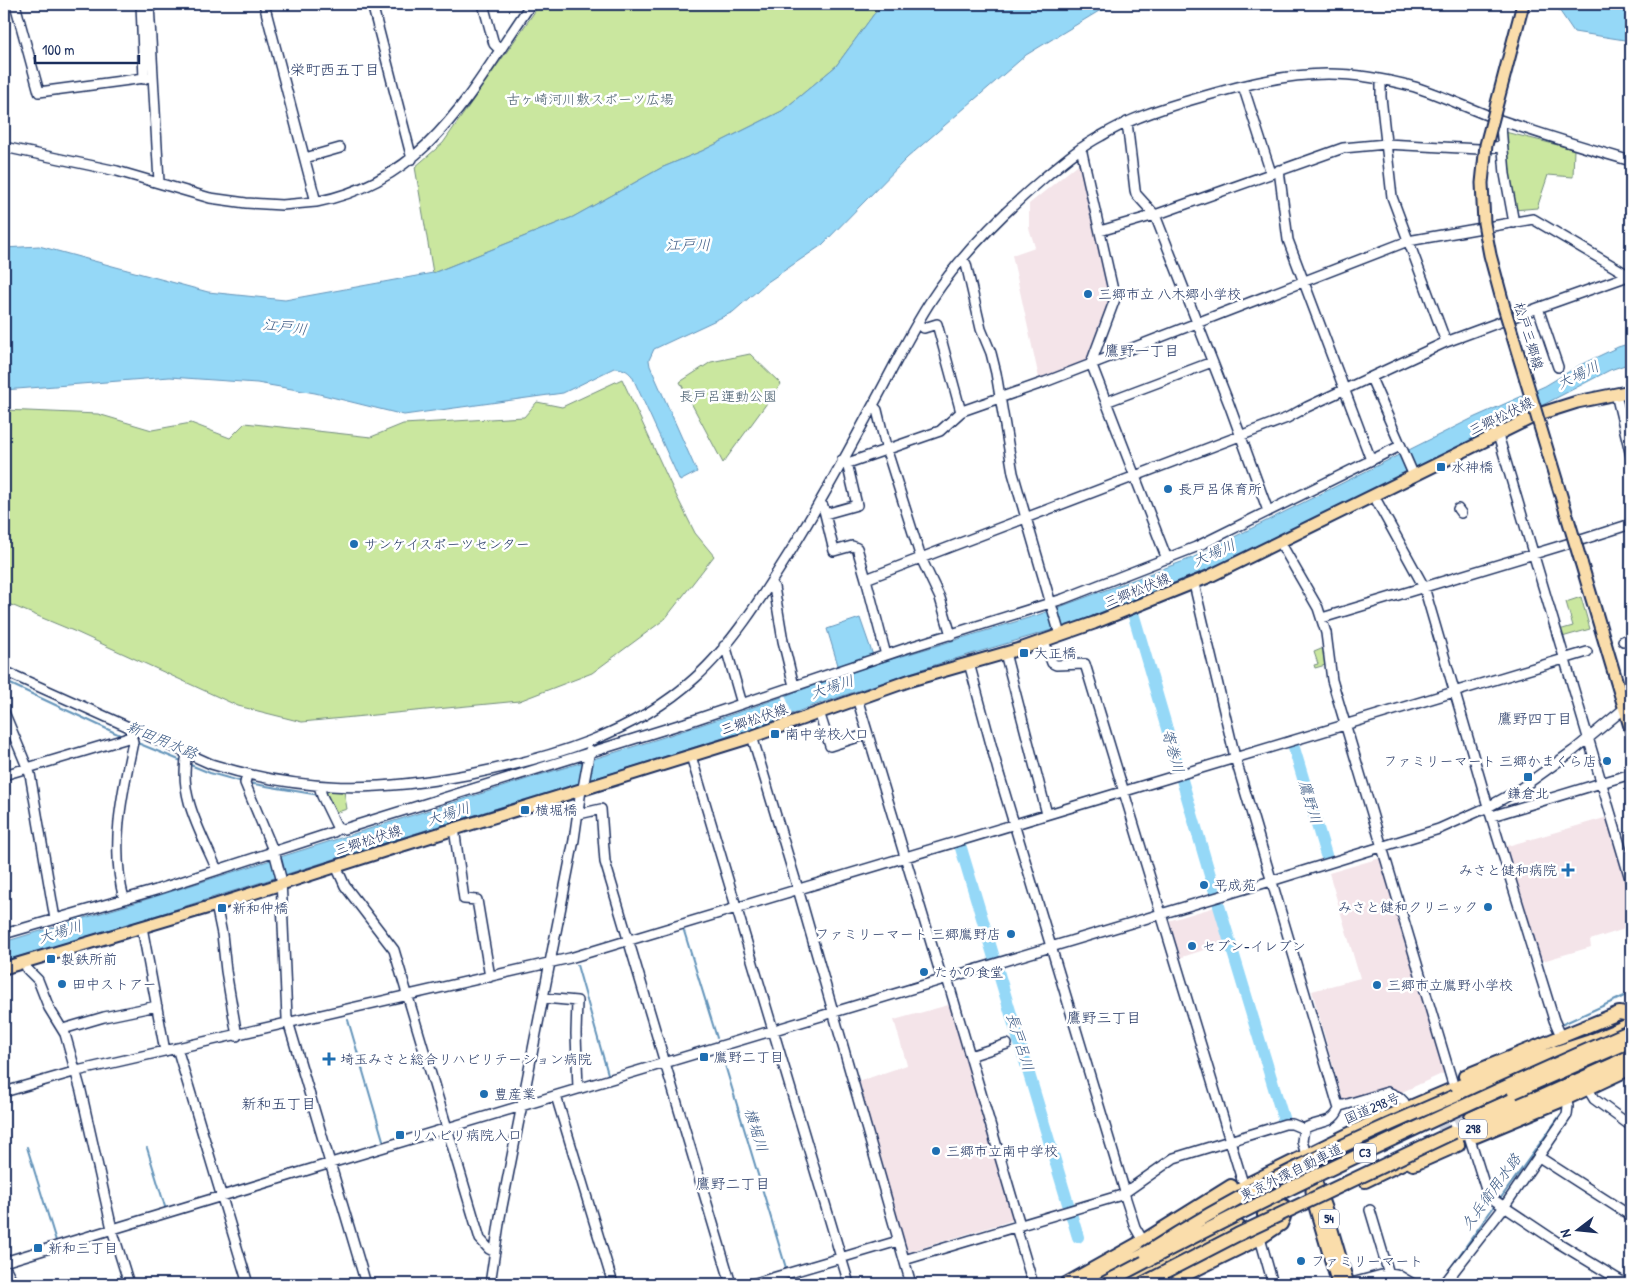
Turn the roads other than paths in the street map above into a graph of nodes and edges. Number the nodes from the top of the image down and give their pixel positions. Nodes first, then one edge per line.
1 (15, 4) edge
2 (142, 4) edge
3 (149, 4) edge
4 (264, 4) edge
5 (372, 4) edge
6 (483, 4) edge
7 (531, 4) edge
8 (1523, 4) edge
9 (500, 50) junction
10 (148, 78) junction
11 (1381, 80) junction
12 (1243, 86) junction
13 (1503, 121) junction
14 (1127, 122) junction
15 (1386, 144) junction
16 (1502, 146) junction
17 (4, 147) edge
18 (340, 148) dead end
19 (1081, 148) junction
20 (305, 158) junction
21 (412, 159) junction
22 (1631, 160) edge
23 (1275, 171) junction
24 (159, 182) junction
25 (316, 202) junction
26 (1155, 215) junction
27 (1514, 223) junction
28 (1100, 231) junction
29 (1408, 241) junction
30 (962, 259) junction
31 (1630, 276) edge
32 (1303, 282) junction
33 (1538, 308) junction
34 (1197, 323) junction
35 (917, 324) junction
36 (1446, 342) junction
37 (1212, 362) junction
38 (1091, 363) junction
39 (1558, 367) dead end
40 (1371, 378) junction
41 (1344, 390) junction
42 (1631, 391) edge
43 (1616, 394) junction
44 (1000, 398) junction
45 (1106, 402) junction
46 (873, 406) junction
47 (961, 412) junction
48 (1498, 435) junction
49 (1241, 436) junction
50 (1401, 448) junction
51 (887, 451) junction
52 (1631, 456) edge
53 (1371, 460) junction
54 (845, 462) junction
55 (1412, 473) junction
56 (1135, 477) junction
57 (1374, 496) junction
58 (819, 503) junction
59 (1268, 511) junction
60 (825, 514) junction
61 (1026, 518) junction
62 (1631, 524) edge
63 (1581, 540) dead end
64 (1280, 542) junction
65 (1570, 543) dead end
66 (1532, 554) junction
67 (922, 558) junction
68 (1167, 559) junction
69 (866, 579) junction
70 (770, 584) junction
71 (1194, 584) junction
72 (1424, 587) junction
73 (1052, 606) junction
74 (1322, 618) junction
75 (1060, 632) junction
76 (951, 635) junction
77 (1044, 641) junction
78 (724, 646) junction
79 (1587, 652) dead end
80 (1006, 653) junction
81 (886, 655) junction
82 (1564, 659) junction
83 (969, 664) junction
84 (4, 671) edge
85 (794, 686) junction
86 (1455, 691) junction
87 (857, 698) junction
88 (742, 704) junction
89 (1628, 706) edge
90 (4, 712) edge
91 (819, 712) junction
92 (1346, 724) junction
93 (1631, 730) edge
94 (132, 732) junction
95 (868, 734) junction
96 (752, 736) junction
97 (1588, 739) junction
98 (592, 740) junction
99 (187, 754) junction
100 (590, 756) junction
101 (691, 756) junction
102 (1235, 758) junction
103 (28, 768) junction
104 (1631, 774) edge
105 (4, 775) edge
106 (247, 775) junction
107 (1601, 783) junction
108 (319, 786) junction
109 (583, 786) junction
110 (1125, 791) junction
111 (1490, 812) junction
112 (579, 814) junction
113 (1047, 814) junction
114 (1014, 824) junction
115 (454, 828) junction
116 (338, 829) junction
117 (1382, 847) junction
118 (274, 853) junction
119 (905, 857) junction
120 (336, 866) junction
121 (216, 870) junction
122 (282, 881) junction
123 (1271, 881) junction
124 (1631, 882) edge
125 (798, 889) junction
126 (124, 899) junction
127 (216, 905) junction
128 (736, 908) junction
129 (1162, 914) junction
130 (54, 920) junction
131 (142, 927) junction
132 (4, 934) edge
133 (628, 940) junction
134 (1051, 947) junction
135 (25, 962) junction
136 (550, 963) junction
137 (4, 968) edge
138 (490, 977) junction
139 (944, 979) junction
140 (408, 996) junction
141 (544, 998) junction
142 (157, 1006) junction
143 (832, 1012) junction
144 (1631, 1015) edge
145 (289, 1023) junction
146 (1631, 1024) edge
147 (63, 1029) junction
148 (773, 1030) junction
149 (1631, 1031) edge
150 (237, 1036) junction
151 (1562, 1038) junction
152 (1631, 1041) edge
153 (1588, 1042) junction
154 (1007, 1044) dead end
155 (1631, 1047) edge
156 (177, 1048) junction
157 (165, 1051) junction
158 (1631, 1054) edge
159 (970, 1056) junction
160 (664, 1063) junction
161 (1631, 1068) edge
162 (77, 1071) junction
163 (1506, 1072) junction
164 (1452, 1081) junction
165 (578, 1089) junction
166 (1588, 1089) junction
167 (4, 1092) edge
168 (556, 1096) junction
169 (1459, 1097) junction
170 (1565, 1099) junction
171 (1404, 1102) junction
172 (1338, 1105) junction
173 (522, 1106) junction
174 (1472, 1118) tunnel mouth
175 (1489, 1120) junction
176 (1370, 1124) junction
177 (1631, 1126) edge
178 (447, 1128) junction
179 (1304, 1129) junction
180 (1470, 1139) junction
181 (1230, 1141) junction
182 (1306, 1155) junction
183 (1539, 1157) junction
184 (1407, 1161) junction
185 (331, 1162) junction
186 (1246, 1181) junction
187 (1278, 1187) dead end
188 (1125, 1193) junction
189 (222, 1196) junction
190 (1318, 1201) junction
191 (1504, 1207) junction
192 (1370, 1210) dead end
193 (1284, 1211) junction
194 (1631, 1216) edge
195 (1018, 1226) junction
196 (112, 1229) junction
197 (1185, 1234) junction
198 (1260, 1238) junction
199 (898, 1241) junction
200 (1142, 1241) junction
201 (495, 1252) junction
202 (842, 1258) junction
203 (904, 1260) junction
204 (4, 1264) edge
205 (1389, 1273) junction
206 (14, 1284) edge
207 (129, 1284) edge
208 (248, 1284) edge
209 (366, 1284) edge
210 (490, 1284) edge
211 (614, 1284) edge
212 (731, 1284) edge
213 (752, 1284) edge
214 (849, 1284) edge
215 (911, 1284) edge
216 (1033, 1284) edge
217 (1066, 1284) edge
218 (1084, 1284) edge
219 (1095, 1284) edge
220 (1103, 1284) edge
221 (1116, 1284) edge
222 (1126, 1284) edge
223 (1142, 1284) edge
224 (1166, 1284) edge
225 (1274, 1284) edge
226 (1338, 1284) edge
227 (1348, 1284) edge
228 (1392, 1284) edge
229 (1413, 1284) edge
230 (1444, 1284) edge
231 (1626, 1284) edge

1 - 10 street
2 - 10 street
3 - 10 street
4 - 20 street
5 - 21 street
6 - 9 street
7 - 9 street
8 - 89 main road, 松戸三郷線, bridge
9 - 21 street
10 - 24 street
11 - 12 street
11 - 13 street
11 - 15 street
12 - 14 street
12 - 23 street
13 - 16 street
13 - 22 street
14 - 19 street
14 - 26 street
15 - 16 street
15 - 23 street
15 - 29 street
16 - 27 street
17 - 24 street
18 - 20 street
19 - 28 street
19 - 30 street
20 - 25 street
21 - 25 street
23 - 26 street
23 - 32 street
24 - 25 street
26 - 28 street
26 - 34 street
27 - 29 street
27 - 31 street
28 - 38 street
29 - 32 street
29 - 36 street
30 - 35 street
30 - 44 street
31 - 33 street
32 - 34 street
32 - 41 street
33 - 36 street
33 - 39 street
34 - 37 street
34 - 38 street
35 - 46 street
35 - 47 street
36 - 40 street
37 - 45 street
37 - 49 street
38 - 44 street
38 - 45 street
40 - 41 street
40 - 50 street
41 - 49 street
41 - 53 street
42 - 43 main road, 三郷松伏線
43 - 48 main road, 三郷松伏線
43 - 52 street
44 - 47 street
44 - 61 street
45 - 56 street
46 - 51 street
46 - 54 street
47 - 51 street
48 - 55 main road, 三郷松伏線
48 - 66 street
49 - 56 street
49 - 59 street
50 - 53 street
50 - 55 street
51 - 54 street
51 - 67 street
53 - 59 street
54 - 58 street
54 - 60 street
55 - 57 main road, 三郷松伏線
56 - 61 street
56 - 68 street
57 - 64 main road, 三郷松伏線
57 - 72 street
58 - 60 street
58 - 70 street
59 - 68 street
60 - 69 street
61 - 67 street
61 - 73 street
62 - 63 street
64 - 71 main road, 三郷松伏線
64 - 74 street
65 - 66 street
66 - 72 street
66 - 82 street
67 - 69 street
67 - 76 street
68 - 73 street
69 - 81 street
70 - 78 street
70 - 85 street
71 - 75 main road, 三郷松伏線
71 - 102 street
72 - 74 street
72 - 86 street
73 - 75 street
73 - 76 street
74 - 92 street
75 - 77 main road, 三郷松伏線
76 - 81 street
77 - 80 main road, 三郷松伏線
77 - 110 street
78 - 88 street
78 - 98 street
79 - 82 street
80 - 83 main road, 三郷松伏線
80 - 113 street
81 - 85 street
82 - 86 street
82 - 97 street
83 - 87 main road, 三郷松伏線
83 - 114 street
84 - 94 street
85 - 88 street
86 - 92 street
86 - 111 street
87 - 91 main road, 三郷松伏線
87 - 95 street
88 - 100 street
89 - 93 main road, 松戸三郷線
89 - 97 street
90 - 103 street
91 - 95 street
91 - 96 main road, 三郷松伏線
92 - 102 street
92 - 117 street
94 - 99 street
94 - 103 street
94 - 126 street
95 - 119 street
96 - 101 main road, 三郷松伏線
96 - 125 street
97 - 107 street
97 - 111 street
98 - 100 street
98 - 108 street
99 - 106 street
99 - 121 street
100 - 109 street
100 - 116 street
101 - 109 main road, 三郷松伏線
101 - 128 street
102 - 110 street
102 - 123 street
103 - 105 street
103 - 130 street
104 - 107 street
106 - 108 street
106 - 118 street
107 - 111 street
107 - 124 street
108 - 116 street
109 - 112 street
109 - 115 main road, 三郷松伏線
110 - 113 street
110 - 129 street
111 - 117 street
111 - 151 street
112 - 133 street
112 - 136 street
113 - 114 street
114 - 119 street
114 - 134 street
115 - 120 main road, 三郷松伏線
115 - 138 street
116 - 118 street
117 - 123 street
117 - 164 street
118 - 121 street
118 - 122 street
119 - 125 street
119 - 139 street
120 - 122 main road, 三郷松伏線
120 - 140 street
121 - 126 street
122 - 127 main road, 三郷松伏線
122 - 145 street
123 - 129 street
123 - 172 street
125 - 128 street
125 - 143 street
126 - 130 street
127 - 131 main road, 三郷松伏線
127 - 150 street
128 - 133 street
128 - 148 street
129 - 134 street
129 - 181 street
130 - 132 street
131 - 135 main road, 三郷松伏線
131 - 142 street
133 - 136 street
133 - 160 street
134 - 139 street
134 - 188 street
135 - 137 main road, 三郷松伏線
135 - 147 street
136 - 138 street
136 - 141 street
138 - 140 street
139 - 143 street
139 - 159 street
140 - 145 street
140 - 178 street
141 - 165 street
141 - 173 street
142 - 147 street
142 - 157 street
143 - 148 street
143 - 199 street
144 - 151 highway
145 - 150 street
145 - 185 street
146 - 153 highway, 国道298号
147 - 162 street
148 - 160 street
148 - 202 street
149 - 220 highway, 東京外環自動車道 / C3, bridge
150 - 156 street
151 - 164 highway
152 - 221 highway, 東京外環自動車道 / C3, bridge
153 - 163 highway, 国道298号
153 - 169 highway, 国道298号
154 - 159 street
155 - 174 highway, 298
156 - 157 street
156 - 189 street
157 - 162 street
158 - 175 highway, 298
159 - 195 street
160 - 165 street
160 - 212 street
161 - 166 highway
162 - 167 street
162 - 196 street
163 - 169 highway
163 - 176 highway, 国道298号
164 - 171 highway
165 - 168 street
166 - 170 highway
166 - 177 street
168 - 173 street
168 - 211 street
169 - 219 highway, bridge
170 - 180 highway
170 - 183 street
171 - 172 street
171 - 176 highway
172 - 179 street
173 - 178 street
173 - 201 street
175 - 184 highway, 298
175 - 223 highway, bridge
176 - 182 highway, 国道298号
178 - 185 street
178 - 201 street
179 - 181 street
179 - 182 street
180 - 184 highway
180 - 191 street
181 - 186 street
181 - 188 street
182 - 186 highway, 国道298号
182 - 190 main road, 54
183 - 191 street
183 - 194 street
184 - 190 highway, 298
185 - 189 street
185 - 209 street
186 - 197 highway, 国道298号
186 - 200 highway
187 - 197 highway, 国道298号
188 - 195 street
188 - 200 street
189 - 196 street
189 - 208 street
190 - 193 highway, 298
190 - 226 main road, 54
190 - 227 main road, 54
191 - 230 street
191 - 231 street
192 - 205 street
193 - 198 highway, 298
193 - 222 highway, 298
195 - 203 street
195 - 216 street
196 - 204 street
196 - 207 street
197 - 218 highway, 国道298号
198 - 224 highway, 298
198 - 225 street
199 - 202 street
199 - 203 street
200 - 217 highway
201 - 210 street
202 - 213 street
202 - 214 street
203 - 215 street
204 - 206 street
205 - 227 street
205 - 228 street
205 - 229 street

